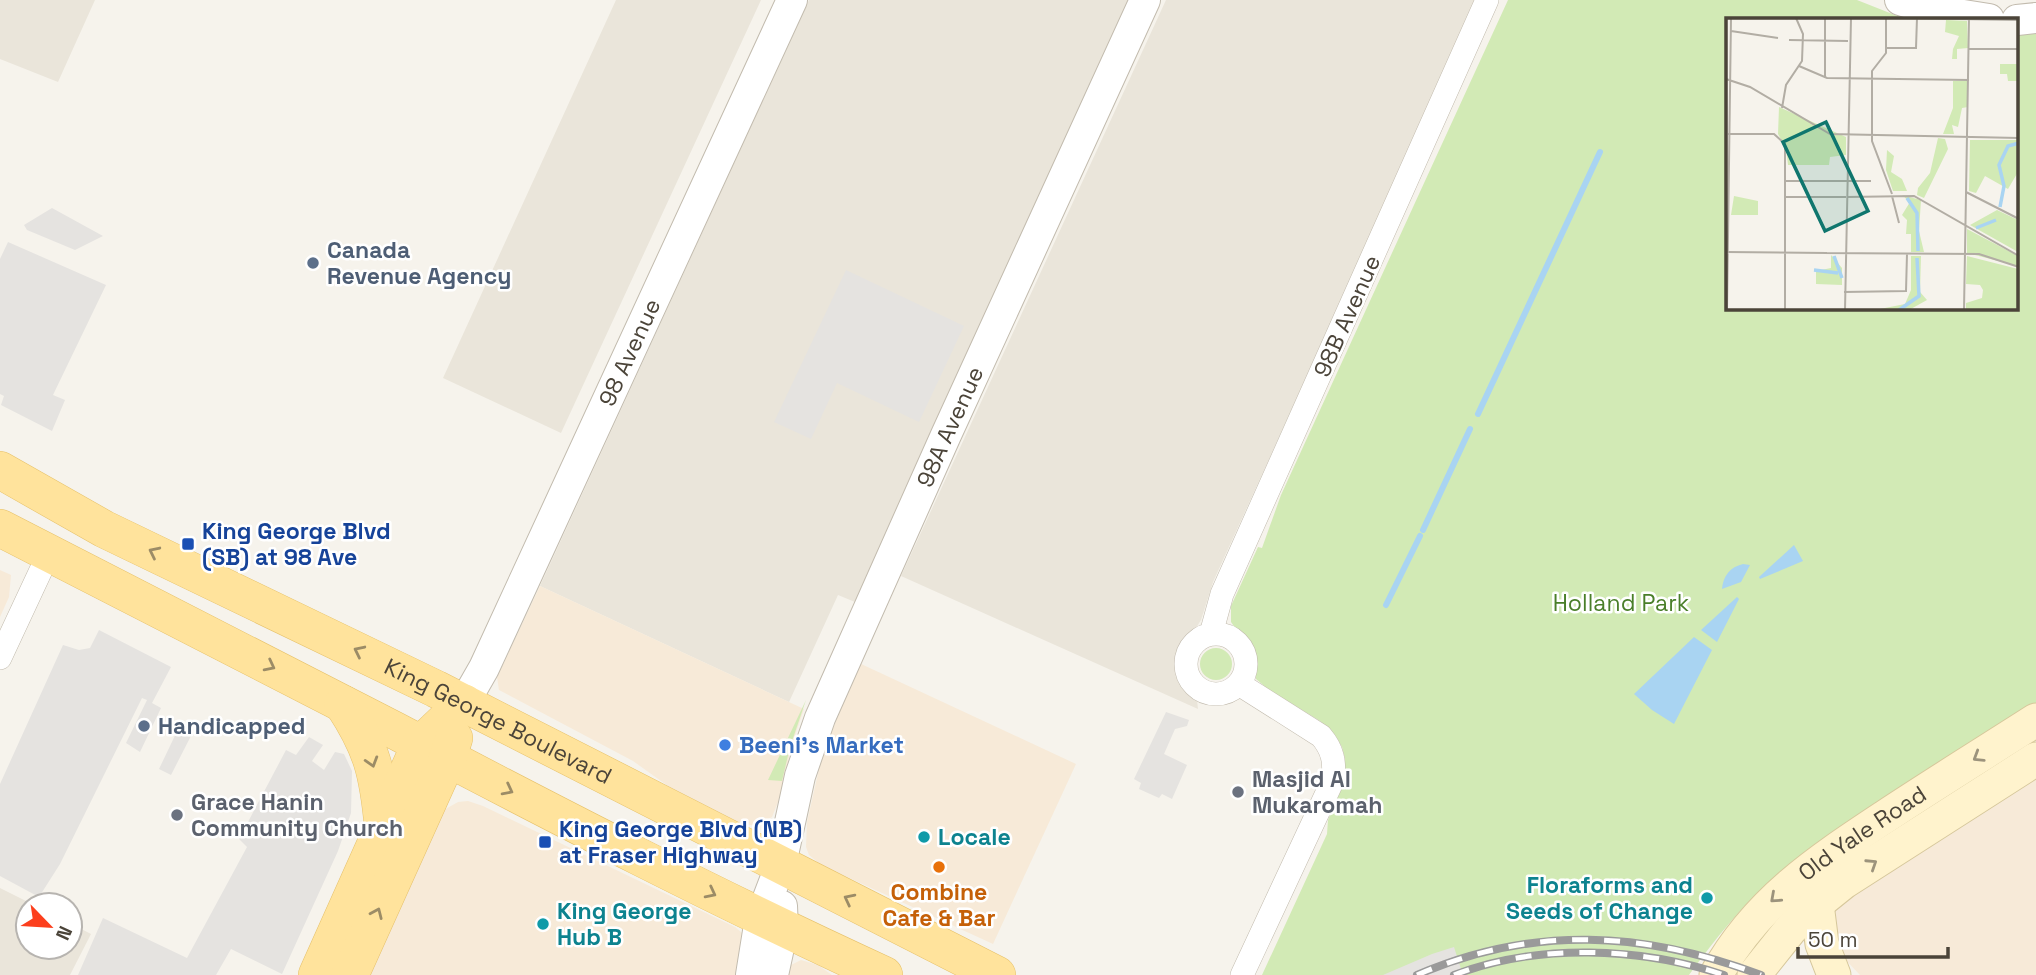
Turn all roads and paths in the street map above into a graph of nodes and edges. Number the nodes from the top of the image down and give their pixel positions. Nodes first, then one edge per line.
1 (792, 0) edge
2 (1145, 0) edge
3 (1488, 0) edge
4 (1900, 0) edge
5 (1983, 18) edge
6 (2036, 18) edge
7 (2018, 20) edge
8 (0, 470) edge
9 (0, 528) edge
10 (49, 553) junction
11 (1211, 634) junction
12 (0, 658) edge
13 (1239, 684) junction
14 (464, 703) junction
15 (343, 704) junction
16 (2036, 720) edge
17 (434, 752) junction
18 (2036, 759) edge
19 (383, 825) junction
20 (781, 864) junction
21 (1817, 904) junction
22 (771, 924) junction
23 (317, 975) edge
24 (350, 975) edge
25 (751, 975) edge
26 (773, 975) edge
27 (884, 975) edge
28 (997, 975) edge
29 (1242, 975) edge
30 (1716, 975) edge
31 (1754, 975) edge
32 (1834, 975) edge

1 - 14 street, 98 Avenue
2 - 20 street, 98A Avenue
3 - 11 street, 98B Avenue
4 - 5 street
6 - 7 street
14 -> 8 main road, King George Boulevard
9 - 10 main road
10 - 12 street
10 -> 15 main road
11 - 13 street
11 - 13 street
13 - 29 street
14 - 17 main road
14 - 20 main road, King George Boulevard
15 - 17 main road
15 -> 19 main road
16 -> 30 main road, Old Yale Road
17 - 19 main road
17 -> 22 main road
24 -> 17 main road
21 -> 18 main road, Old Yale Road
19 - 23 main road
20 - 22 street, 98A Avenue
28 -> 20 main road, King George Boulevard
21 - 31 main road, Old Yale Road
21 - 32 main road
22 - 25 street
22 - 26 street
22 - 27 main road

